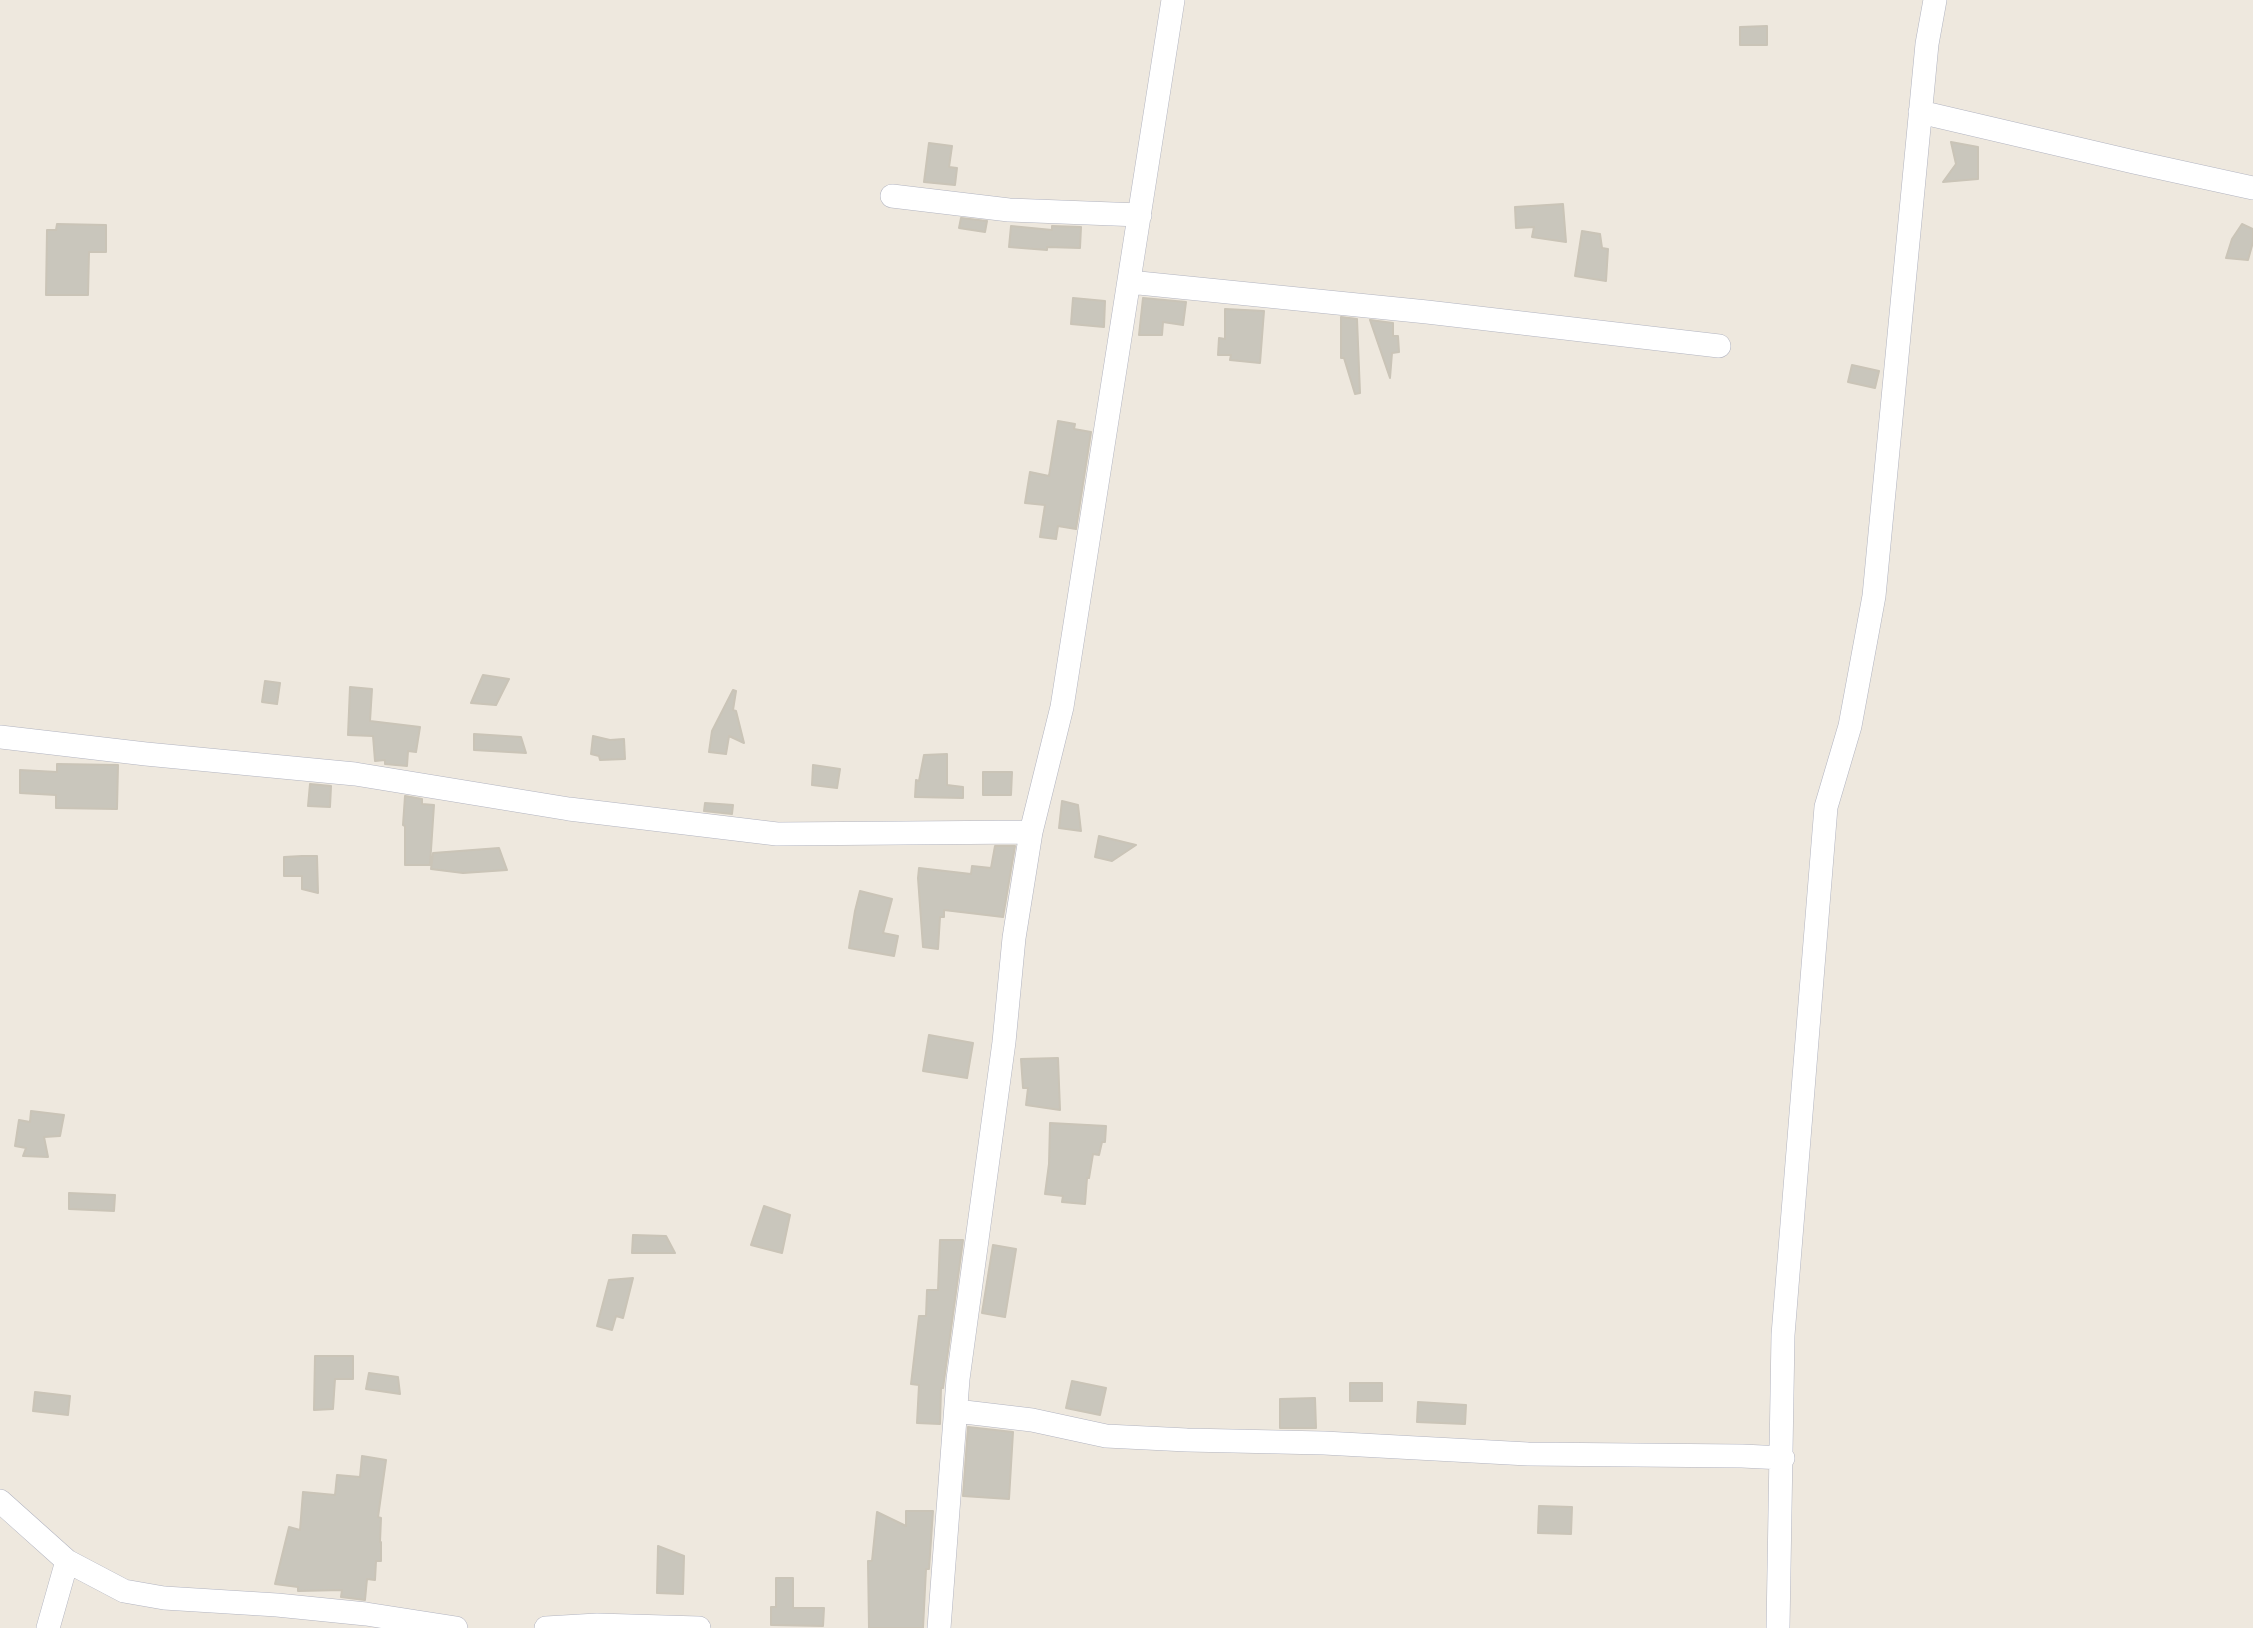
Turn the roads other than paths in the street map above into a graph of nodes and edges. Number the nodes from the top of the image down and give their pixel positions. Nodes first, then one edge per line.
1 (1173, 0) edge
2 (1935, 0) edge
3 (1920, 111) junction
4 (2253, 188) edge
5 (892, 196) dead end
6 (1140, 215) junction
7 (1129, 282) junction
8 (1719, 346) dead end
9 (0, 737) edge
10 (1031, 832) junction
11 (956, 1411) junction
12 (1783, 1458) junction
13 (0, 1501) edge
14 (67, 1561) junction
15 (48, 1628) edge
16 (456, 1628) edge
17 (546, 1628) edge
18 (699, 1628) edge
19 (939, 1628) edge
20 (1778, 1628) edge

1 - 6 street
2 - 3 street
3 - 4 street
3 - 12 street
5 - 6 street
6 - 7 street
7 - 8 street
7 - 10 street
9 - 10 street
10 - 11 street
11 - 12 street
11 - 19 street
12 - 20 street
13 - 14 street
14 - 15 street
14 - 16 street
17 - 18 street

